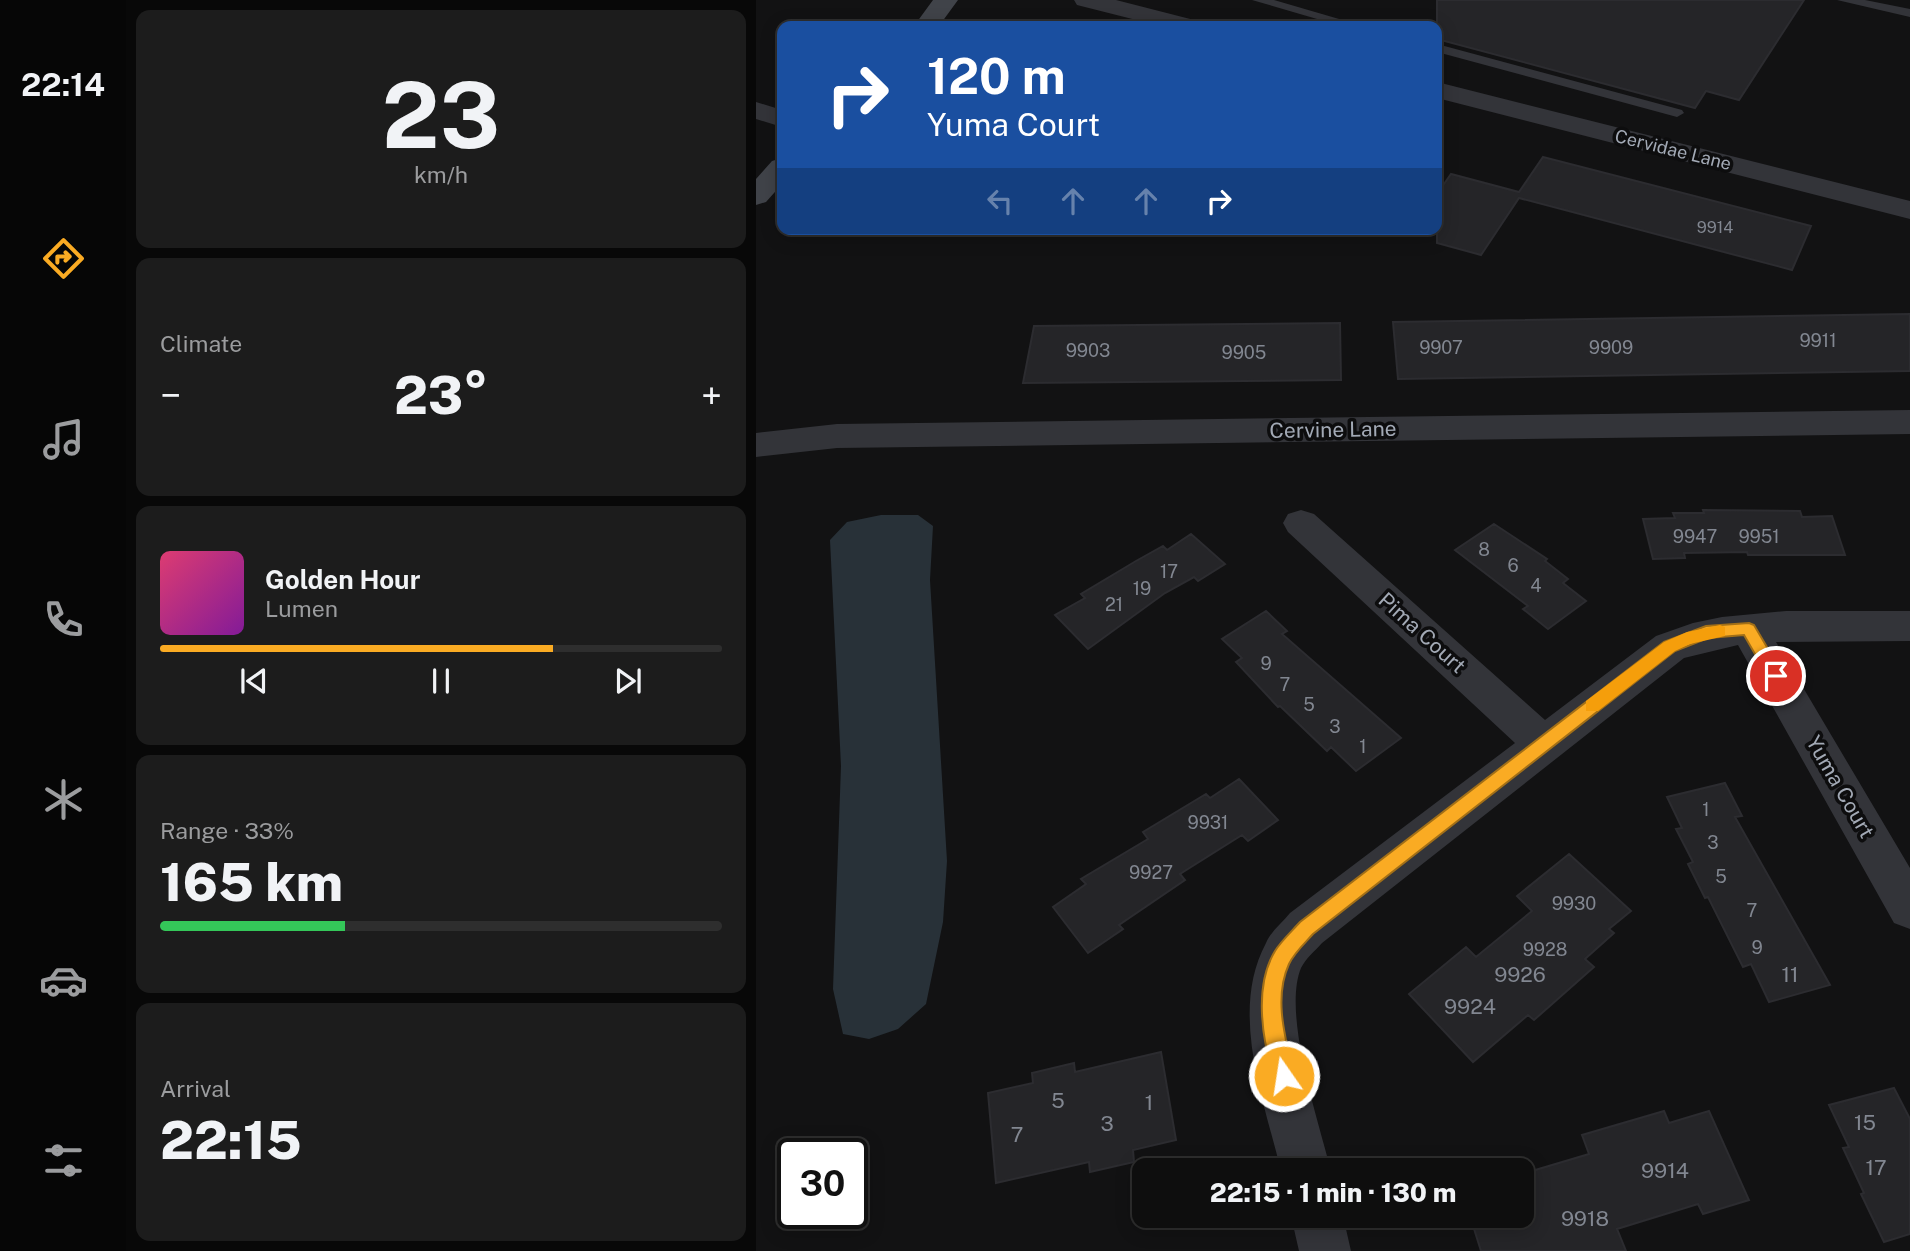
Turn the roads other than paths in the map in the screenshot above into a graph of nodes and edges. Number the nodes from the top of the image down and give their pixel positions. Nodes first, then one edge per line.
1 (946, 0) edge
2 (1086, 0) edge
3 (1259, 0) edge
4 (1844, 0) edge
5 (1910, 13) edge
6 (930, 21) edge
7 (1169, 21) edge
8 (1337, 21) edge
9 (1442, 49) edge
10 (1442, 91) edge
11 (756, 110) edge
12 (1677, 113) dead end
13 (777, 117) edge
14 (777, 173) edge
15 (756, 196) edge
16 (1910, 210) edge
17 (1910, 422) edge
18 (756, 445) edge
19 (1301, 523) dead end
20 (1910, 626) edge
21 (1749, 629) junction
22 (1543, 743) junction
23 (1910, 909) edge
24 (1303, 1158) edge
25 (1320, 1228) edge
26 (1325, 1251) edge

1 - 6 main road
2 - 7 street
3 - 8 lane
4 - 5 lane
9 - 12 lane
10 - 16 street, Cervidae Lane
11 - 13 street
14 - 15 main road
17 - 18 street, Cervine Lane
19 - 22 street, Pima Court
20 - 21 street
21 - 22 street
21 - 23 street, Yuma Court
22 - 24 street
25 - 26 street

